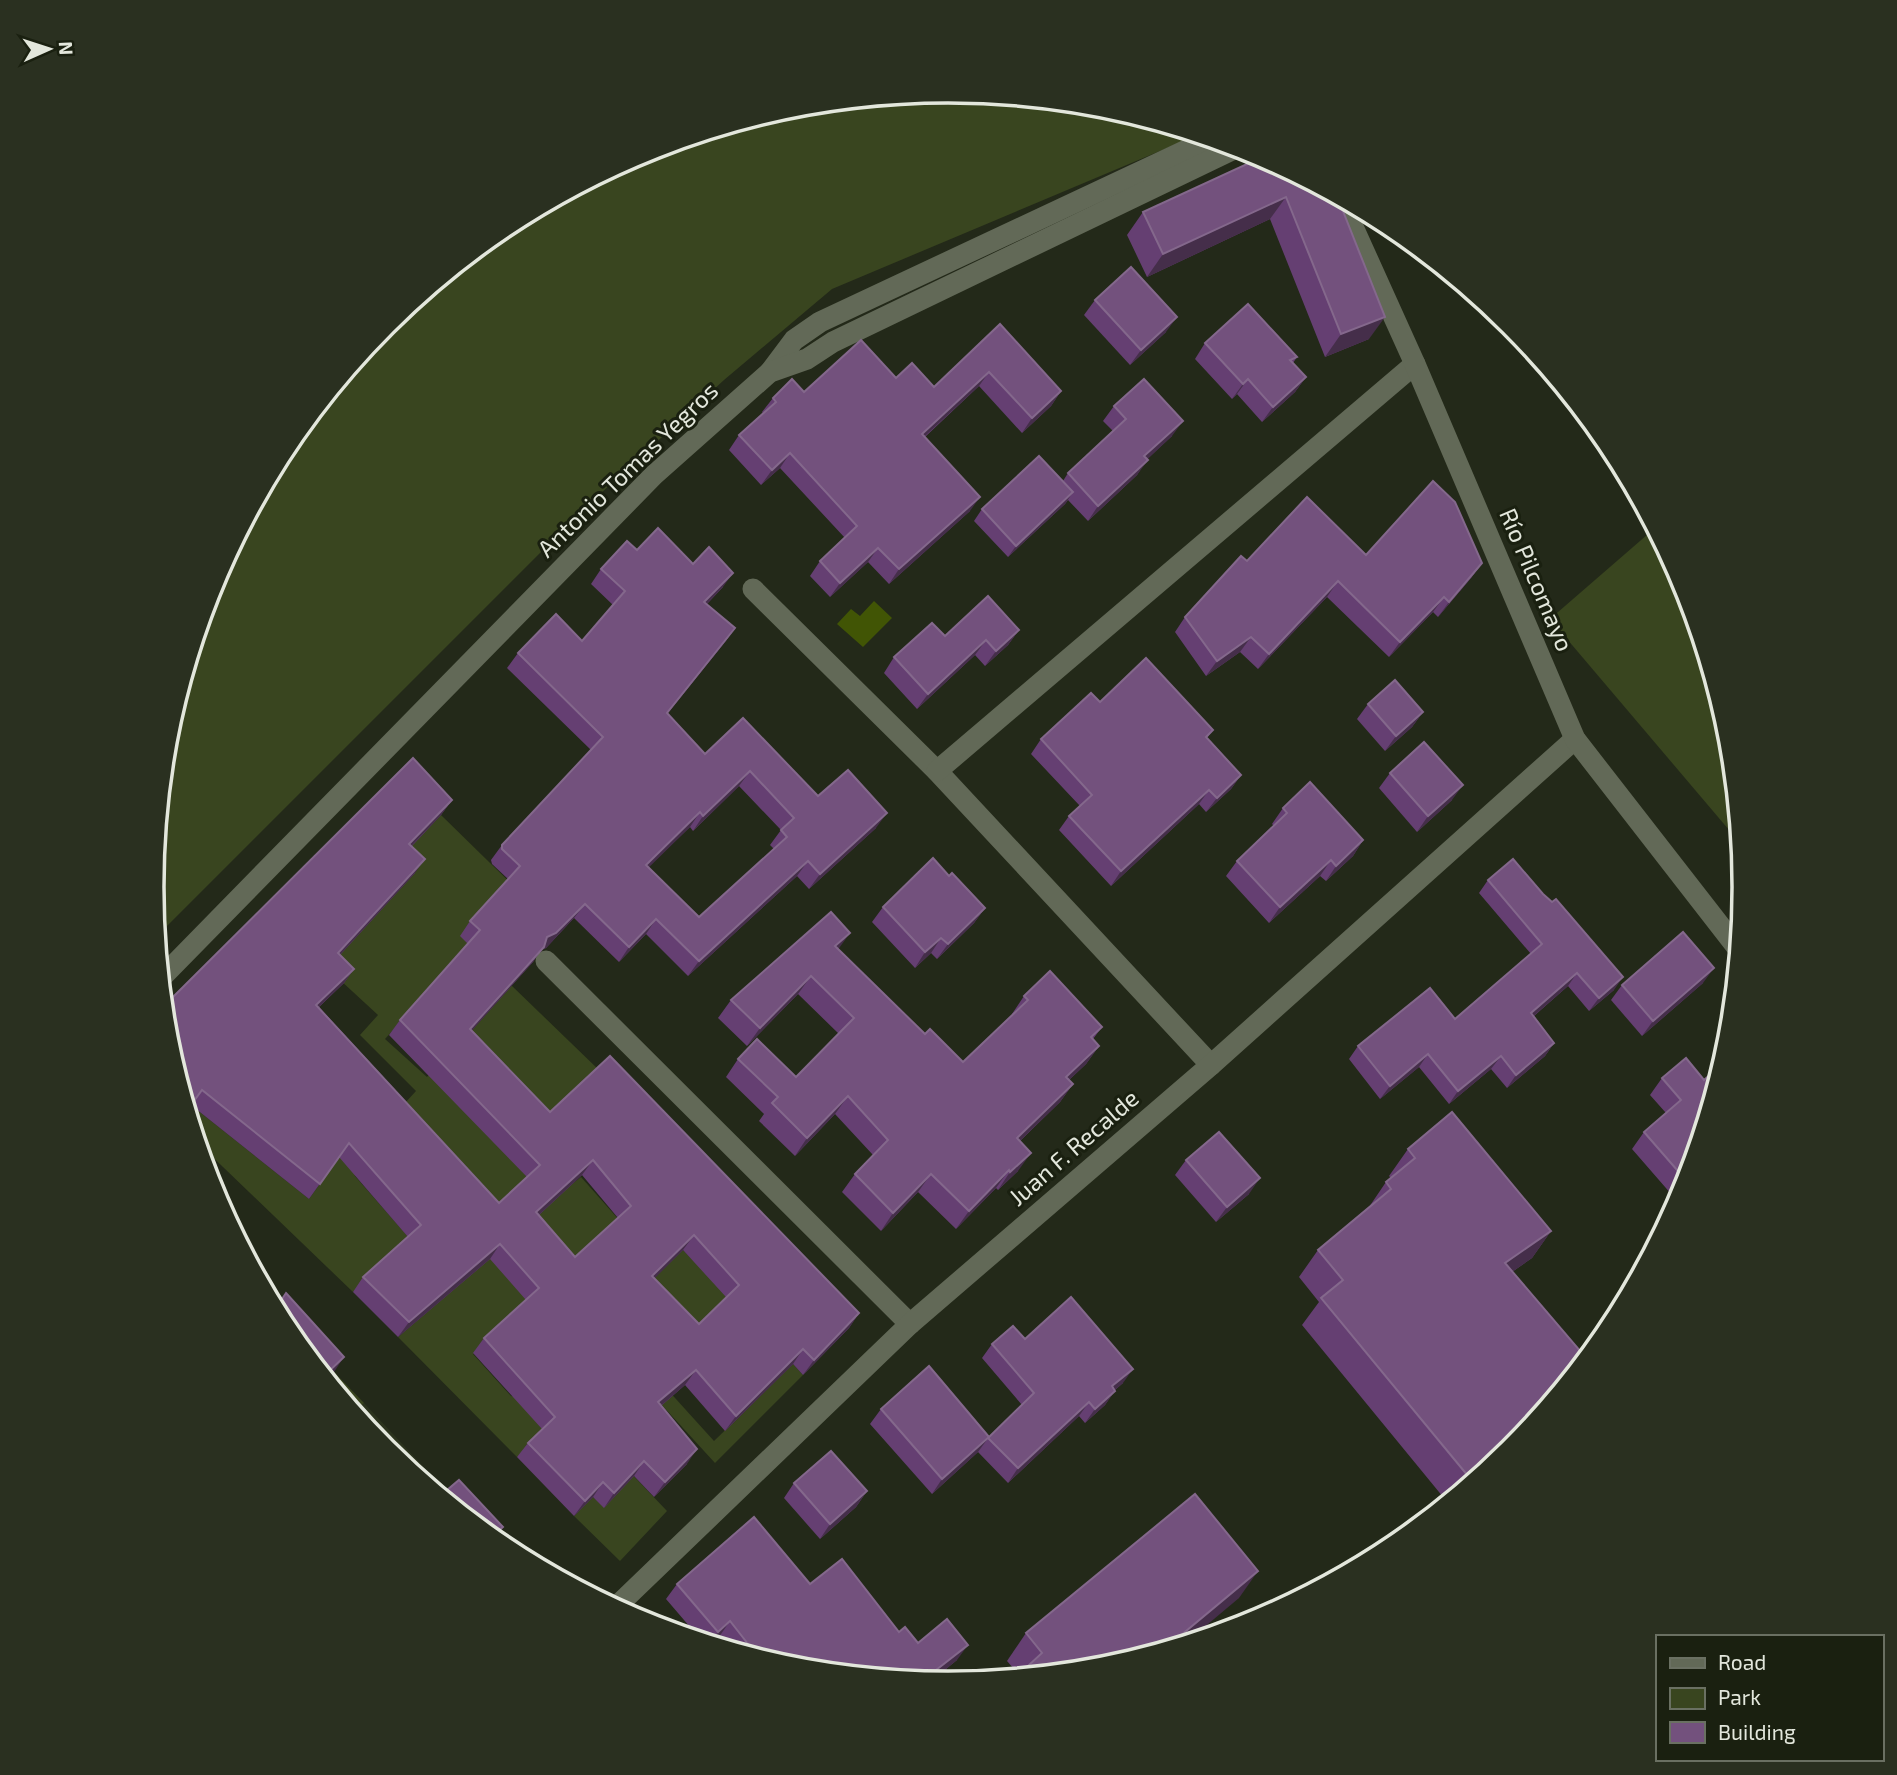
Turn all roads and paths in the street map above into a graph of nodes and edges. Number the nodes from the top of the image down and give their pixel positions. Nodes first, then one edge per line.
1 (1199, 144) edge
2 (1224, 154) edge
3 (1346, 211) edge
4 (1415, 363) junction
5 (770, 372) junction
6 (753, 589) dead end
7 (1575, 738) junction
8 (937, 771) junction
9 (1731, 940) edge
10 (546, 961) edge
11 (169, 970) edge
12 (1211, 1065) junction
13 (910, 1324) junction
14 (623, 1601) edge

1 - 5 street
2 - 5 street, Antonio Tomas Yegros
3 - 4 street, Río Pilcomayo
4 - 7 street, Río Pilcomayo
4 - 8 street
5 - 11 street, Antonio Tomas Yegros
6 - 8 street
7 - 9 street, Río Pilcomayo
7 - 12 street, Juan F. Recalde
8 - 12 street
10 - 13 street
12 - 13 street, Juan F. Recalde
13 - 14 street, Juan F. Recalde

